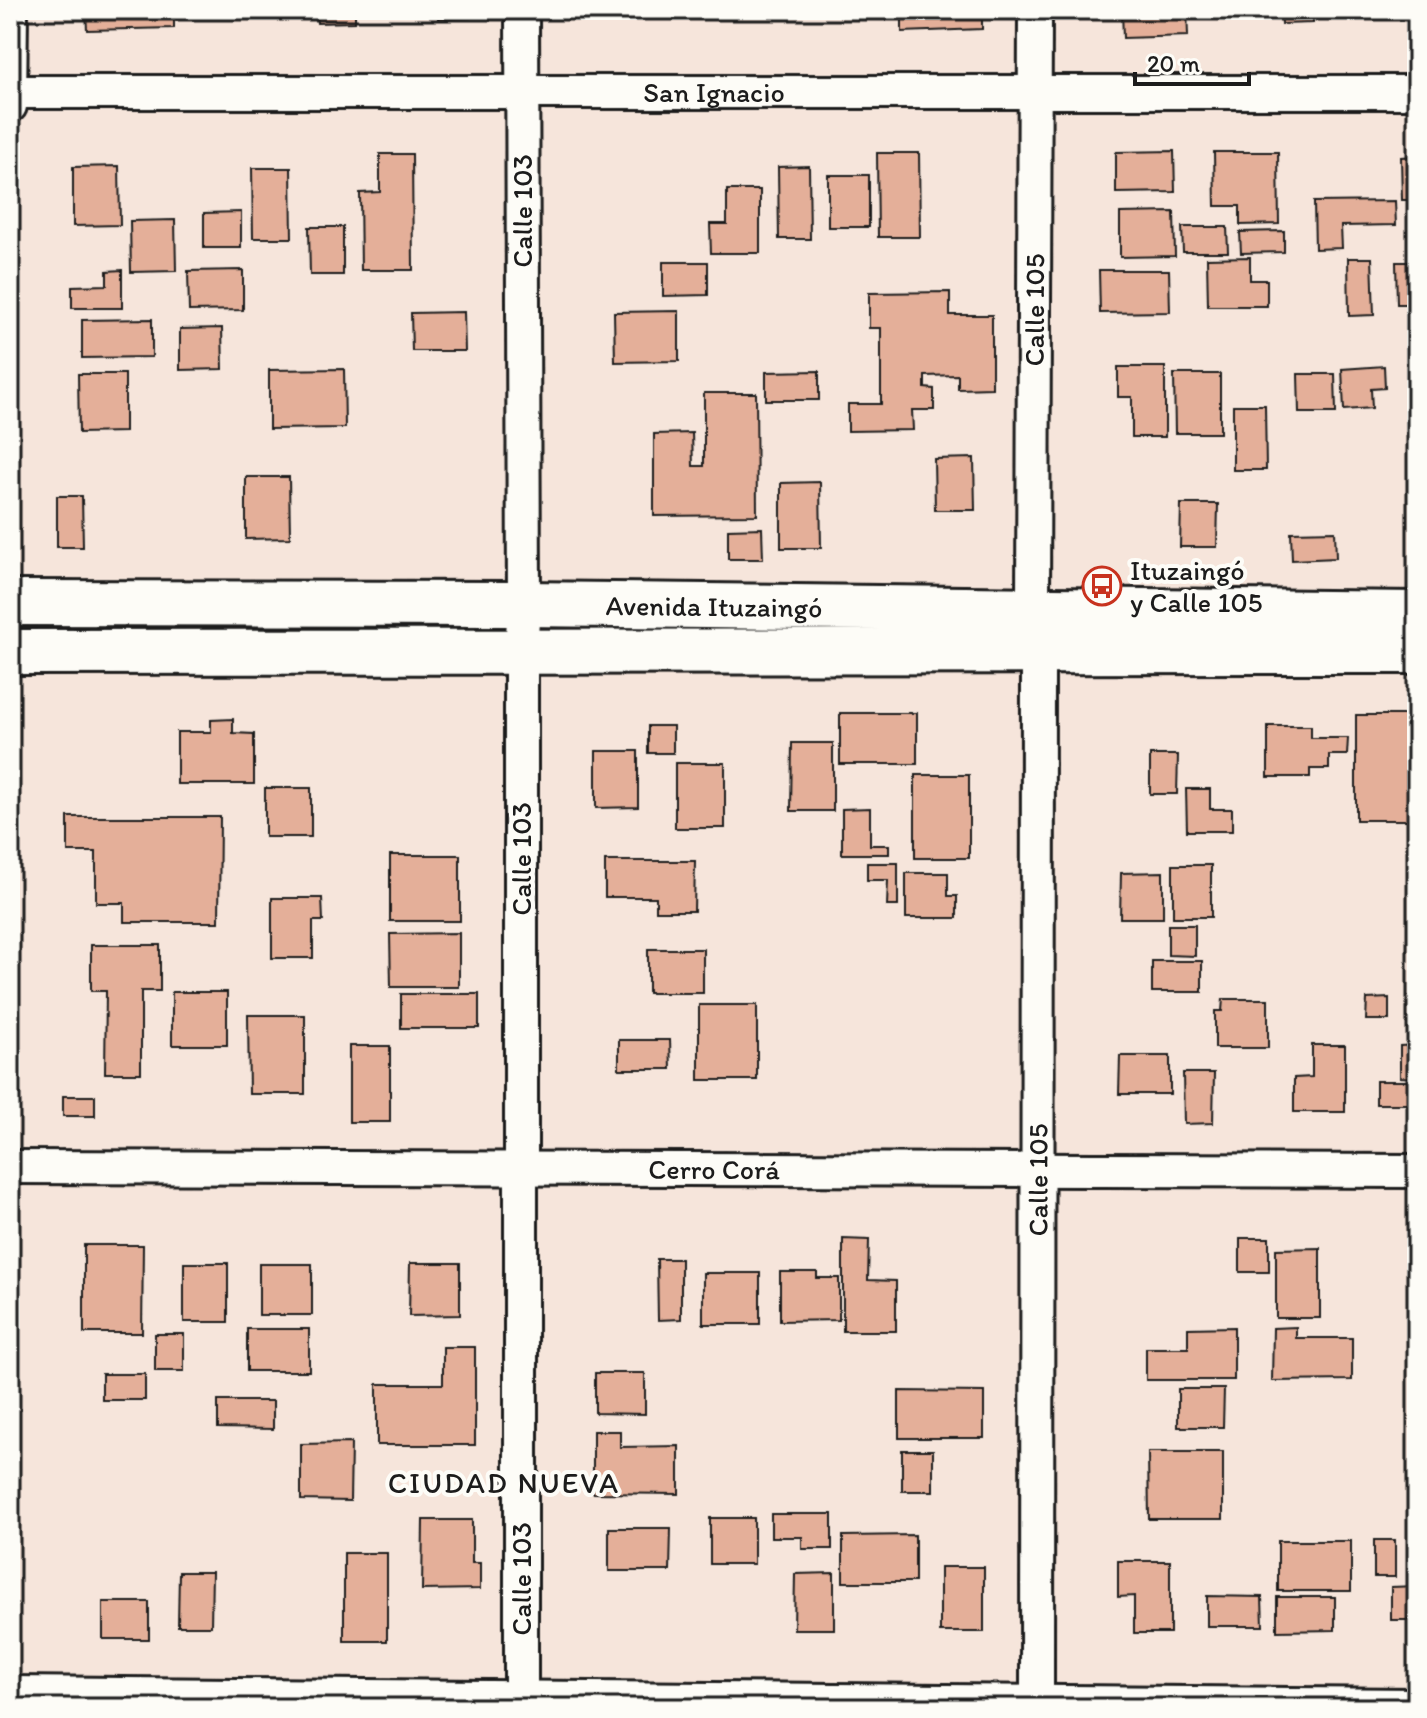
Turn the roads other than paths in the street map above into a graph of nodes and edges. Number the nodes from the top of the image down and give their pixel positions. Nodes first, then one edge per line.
1 (11, 10) edge
2 (522, 10) edge
3 (1035, 10) edge
4 (10, 92) edge
5 (522, 92) junction
6 (1417, 92) edge
7 (1034, 93) junction
8 (10, 106) edge
9 (10, 603) edge
10 (524, 604) junction
11 (1417, 614) edge
12 (1035, 631) junction
13 (1417, 651) edge
14 (10, 652) edge
15 (521, 652) junction
16 (10, 1167) edge
17 (521, 1169) junction
18 (1038, 1170) junction
19 (1417, 1171) edge
20 (10, 1693) edge
21 (521, 1703) edge
22 (1037, 1705) edge
23 (1417, 1705) edge

1 - 4 street
2 - 5 street, Calle 103
3 - 7 street, Calle 105
4 - 5 street, San Ignacio
4 - 8 street
5 - 7 street, San Ignacio
5 - 10 street, Calle 103
6 - 7 street, San Ignacio
7 - 12 street, Calle 105
9 - 10 main road, Avenida Ituzaingó
10 - 12 main road, Avenida Ituzaingó
10 - 15 street, Calle 103
11 - 12 main road, Avenida Ituzaingó
12 - 13 main road, Avenida Ituzaingó
12 - 15 main road, Avenida Ituzaingó
12 - 18 street, Calle 105
14 - 15 main road, Avenida Ituzaingó
15 - 17 street, Calle 103
16 - 17 street, Cerro Corá
17 - 18 street, Cerro Corá
17 - 21 street, Calle 103
18 - 19 street, Cerro Corá
18 - 22 street, Calle 105
20 - 21 street
21 - 22 street
22 - 23 street

